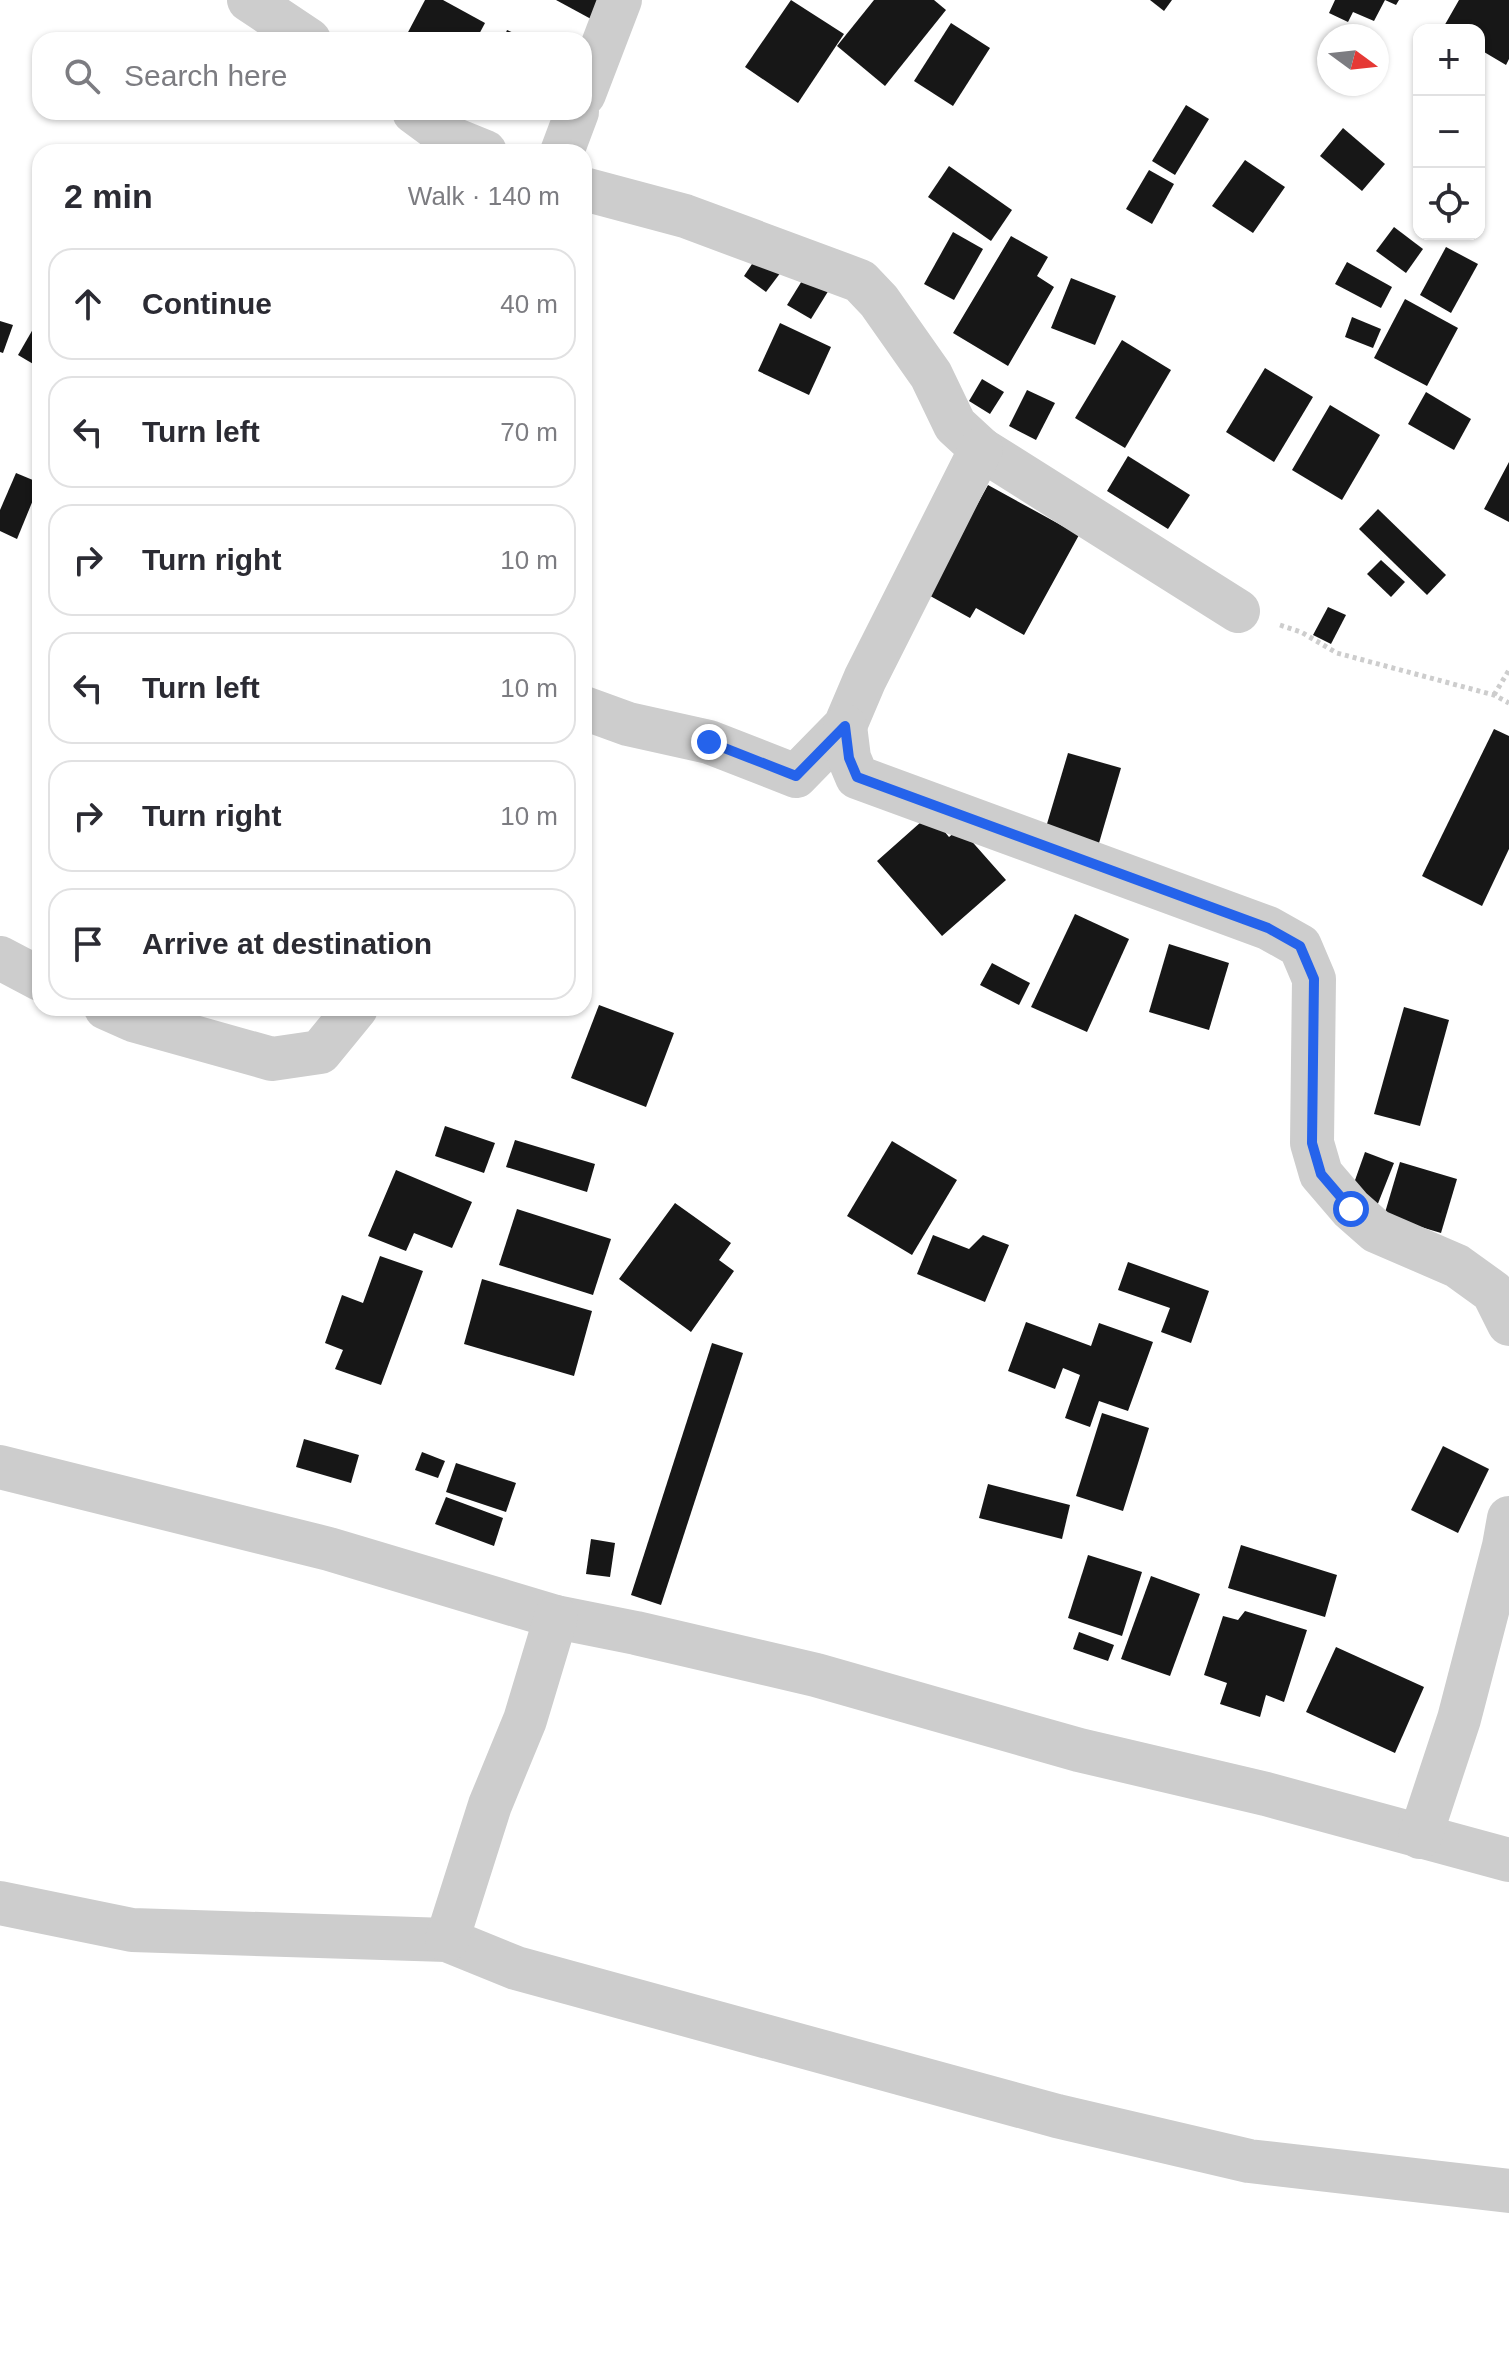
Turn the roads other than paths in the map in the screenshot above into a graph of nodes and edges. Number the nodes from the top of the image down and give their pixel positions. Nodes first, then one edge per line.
1 (249, 0) edge
2 (620, 0) edge
3 (297, 32) edge
4 (592, 73) edge
5 (425, 120) edge
6 (574, 120) edge
7 (465, 144) edge
8 (565, 144) edge
9 (592, 191) edge
10 (981, 449) junction
11 (1238, 611) road end
12 (592, 711) edge
13 (845, 726) junction
14 (0, 958) edge
15 (32, 975) edge
16 (124, 1016) edge
17 (349, 1016) edge
18 (1509, 1324) edge
19 (0, 1467) edge
20 (1509, 1518) edge
21 (556, 1617) junction
22 (1420, 1837) junction
23 (1509, 1860) edge
24 (0, 1903) edge
25 (447, 1940) junction
26 (1509, 2191) edge

1 - 3 street
2 - 4 street
5 - 7 street
6 - 8 street
9 - 10 street
10 - 11 street
10 - 13 street
12 - 13 street
13 - 18 street
14 - 15 street
16 - 17 street
19 - 21 street
20 - 22 street
21 - 22 street
21 - 25 street
22 - 23 street
24 - 25 street
25 - 26 street

